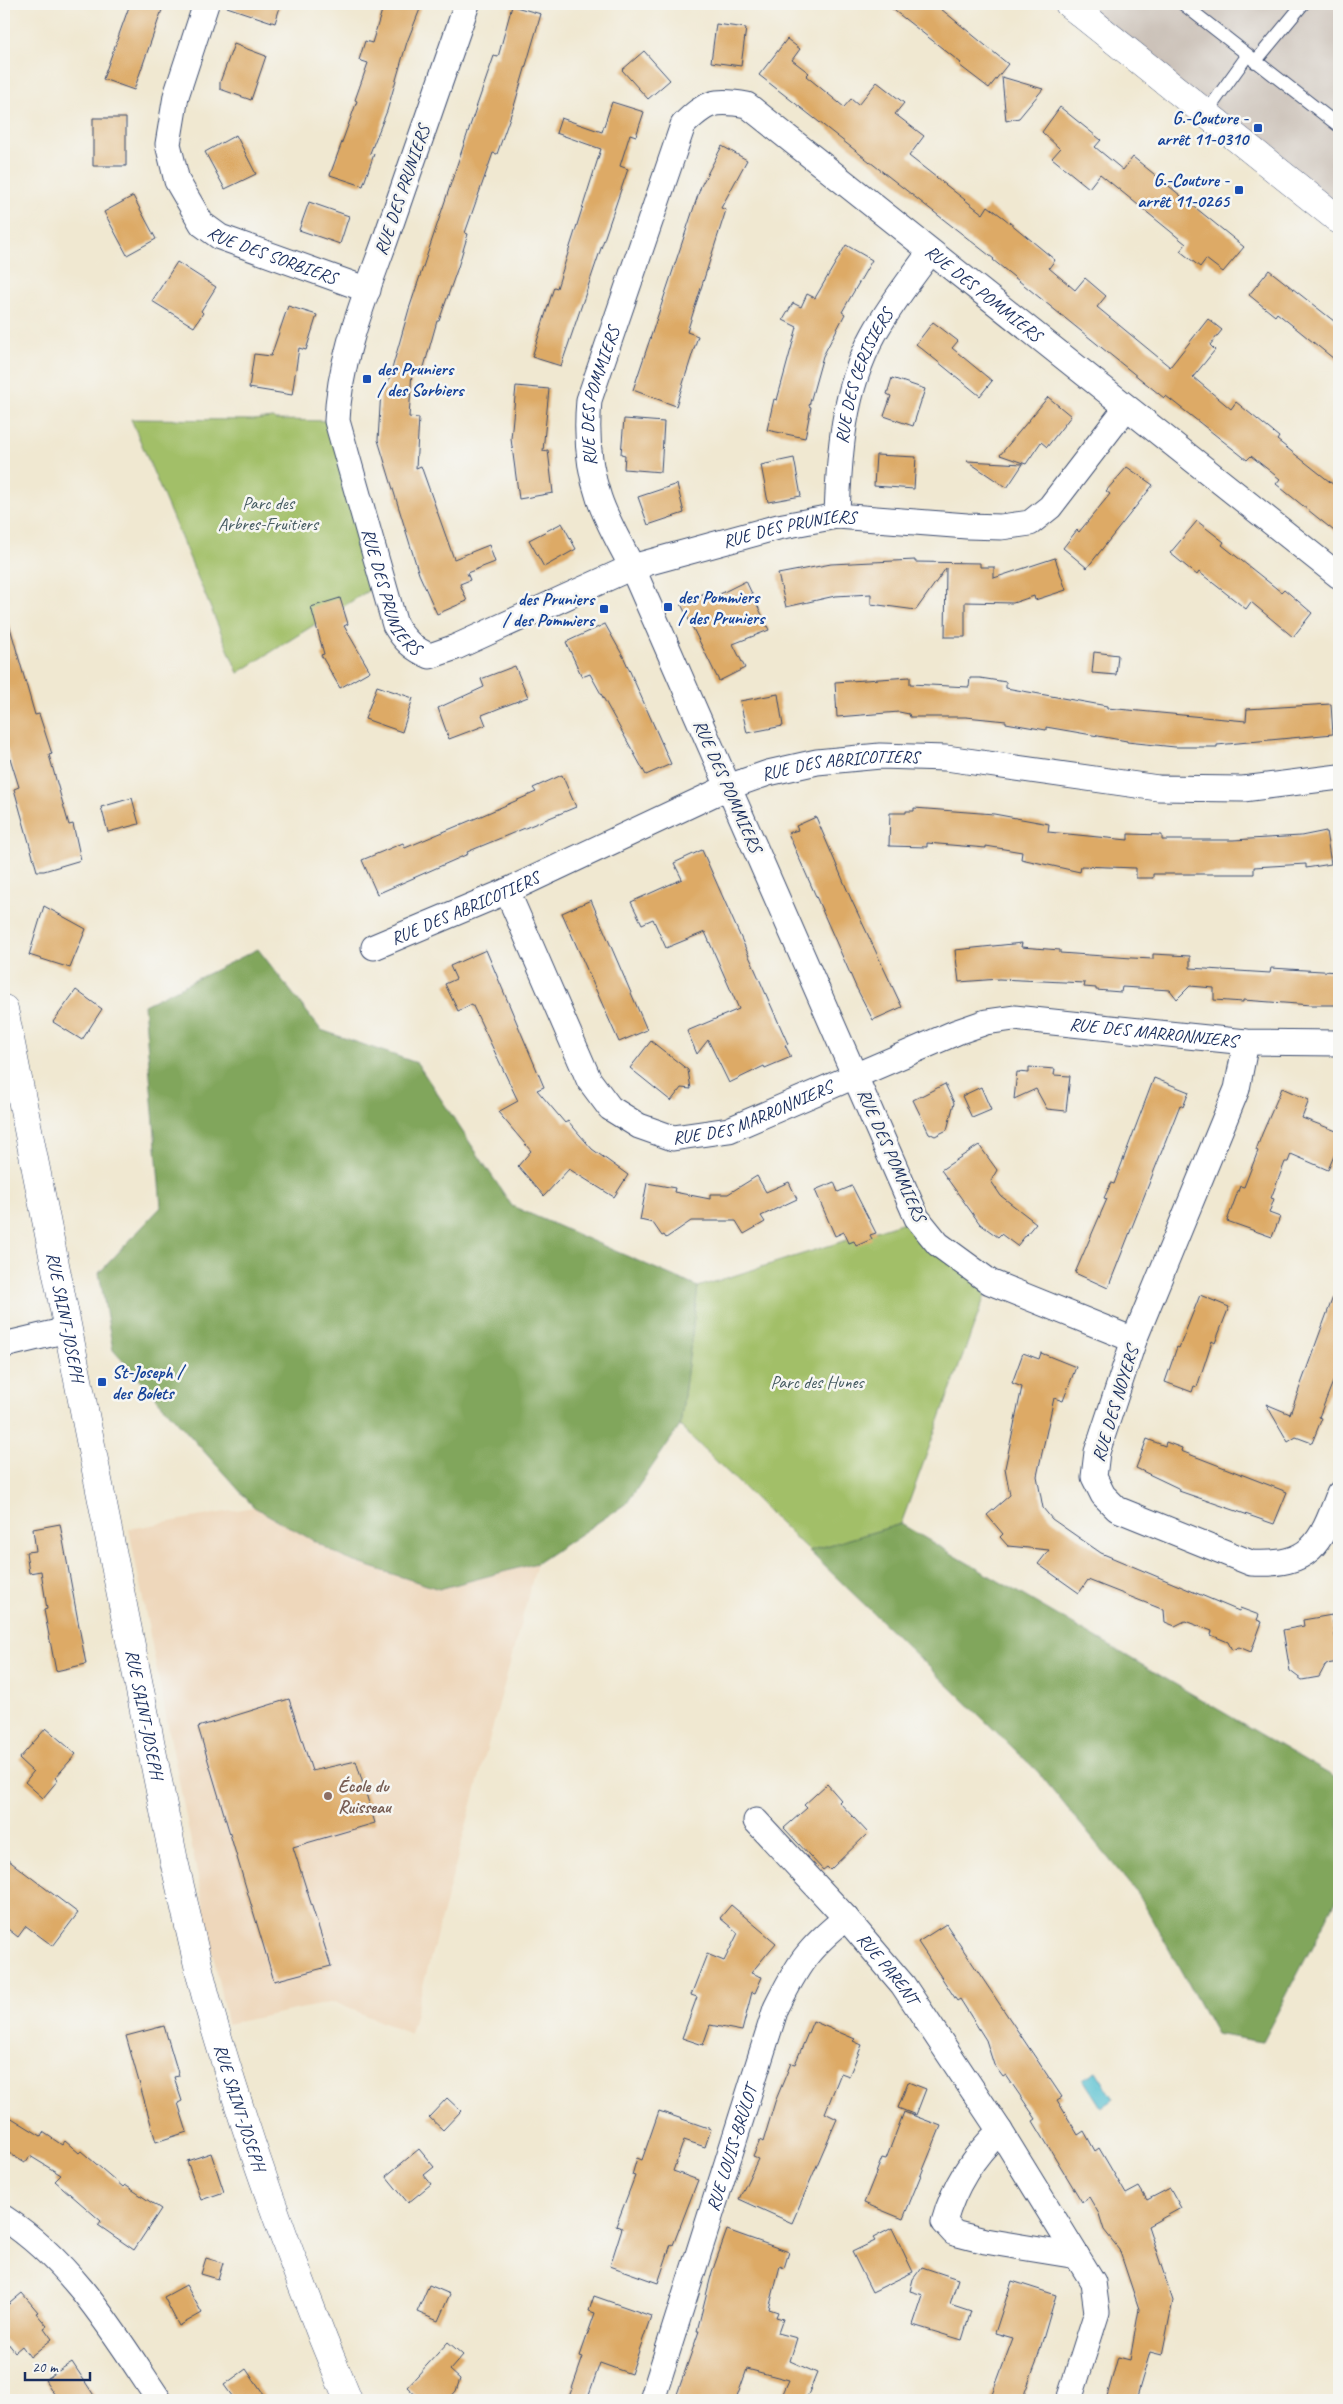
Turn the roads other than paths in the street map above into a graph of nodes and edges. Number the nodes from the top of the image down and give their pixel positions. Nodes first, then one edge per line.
1 (206, 4) edge
2 (468, 4) edge
3 (1069, 4) edge
4 (1183, 4) edge
5 (1303, 4) edge
6 (1251, 59) junction
7 (1206, 114) junction
8 (1339, 126) edge
9 (1339, 220) edge
10 (930, 252) junction
11 (368, 290) junction
12 (1126, 408) junction
13 (837, 516) junction
14 (632, 568) junction
15 (1339, 576) edge
16 (1339, 777) edge
17 (728, 787) junction
18 (507, 891) junction
19 (374, 946) dead end
20 (4, 1009) edge
21 (1246, 1042) junction
22 (1339, 1042) edge
23 (856, 1074) junction
24 (67, 1330) junction
25 (1134, 1340) junction
26 (4, 1345) edge
27 (1339, 1494) edge
28 (756, 1821) dead end
29 (846, 1918) junction
30 (1000, 2131) junction
31 (4, 2218) edge
32 (1077, 2256) junction
33 (159, 2400) edge
34 (348, 2400) edge
35 (652, 2400) edge
36 (1069, 2400) edge

1 - 11 street, RUE DES SORBIERS
2 - 11 street, RUE DES PRUNIERS
3 - 7 street
4 - 6 lane
5 - 6 lane
6 - 7 lane
6 - 8 lane
7 - 9 street
10 - 12 street, RUE DES POMMIERS
10 - 13 street, RUE DES CERISIERS
10 - 14 street, RUE DES POMMIERS
11 - 14 street, RUE DES PRUNIERS
12 - 13 street, RUE DES PRUNIERS
12 - 15 street, RUE DES POMMIERS
13 - 14 street, RUE DES PRUNIERS
14 - 17 street, RUE DES POMMIERS
16 - 17 street, RUE DES ABRICOTIERS
17 - 18 street, RUE DES ABRICOTIERS
17 - 23 street, RUE DES POMMIERS
18 - 19 street, RUE DES ABRICOTIERS
18 - 23 street, RUE DES MARRONNIERS
20 - 24 street, RUE SAINT-JOSEPH
21 - 22 street, RUE DES MARRONNIERS
21 - 23 street, RUE DES MARRONNIERS
21 - 25 street, RUE DES NOYERS
23 - 25 street, RUE DES POMMIERS
24 - 26 street
24 - 34 street, RUE SAINT-JOSEPH
25 - 27 street, RUE DES NOYERS
28 - 29 street, RUE PARENT
29 - 30 street, RUE PARENT
29 - 35 street, RUE LOUIS-BRÛLOT
30 - 32 street, RUE PARENT
30 - 32 street
31 - 33 street
32 - 36 street, RUE PARENT

